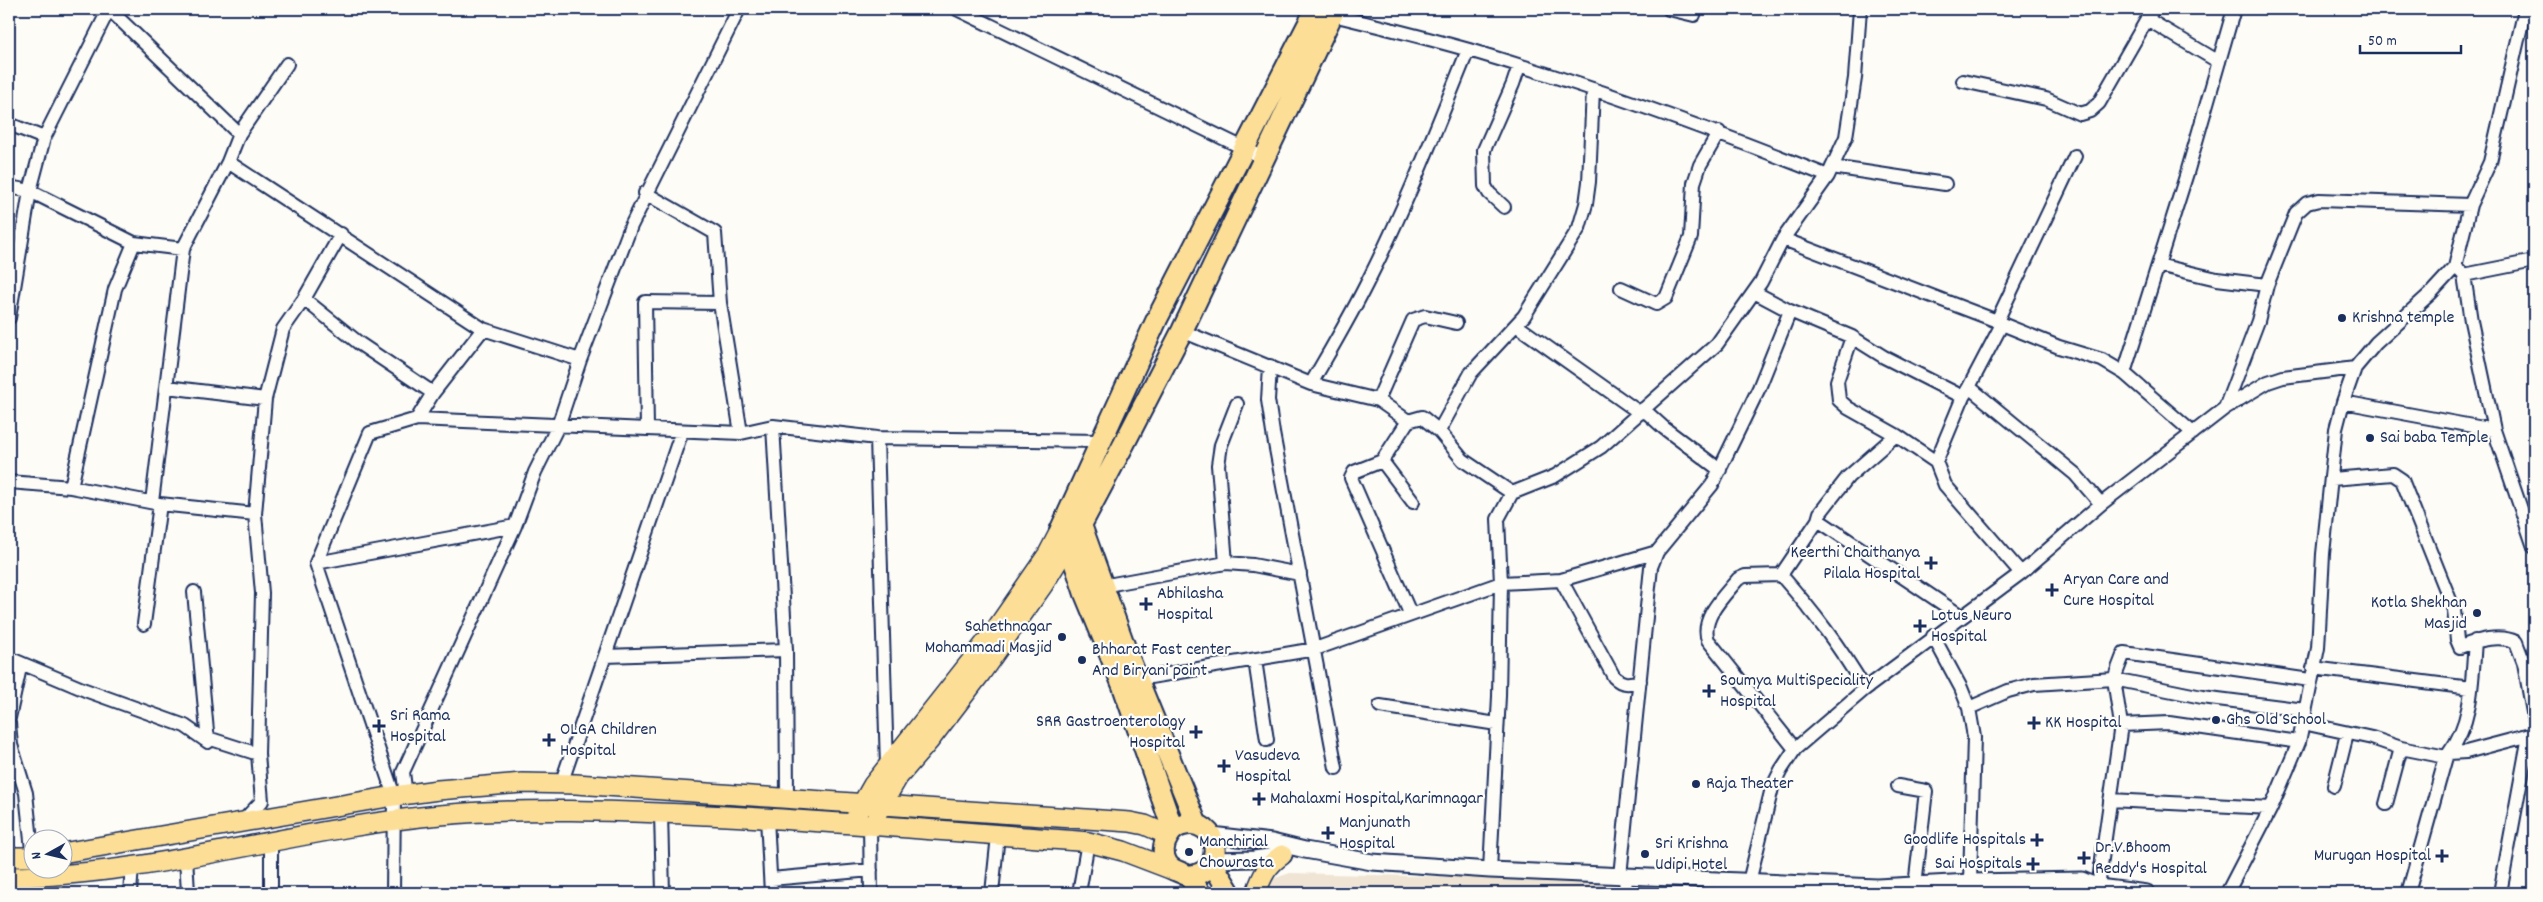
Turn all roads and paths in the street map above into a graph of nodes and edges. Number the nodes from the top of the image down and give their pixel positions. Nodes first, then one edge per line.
1 (109, 9) edge
2 (739, 9) edge
3 (957, 9) edge
4 (1669, 9) edge
5 (1860, 9) edge
6 (2234, 9) edge
7 (2525, 9) edge
8 (1328, 11) edge
9 (2150, 14) edge
10 (1694, 15) dead end
11 (1468, 50) junction
12 (2219, 62) junction
13 (287, 64) dead end
14 (1519, 66) junction
15 (1963, 82) dead end
16 (1593, 89) junction
17 (9, 124) edge
18 (1719, 132) junction
19 (239, 134) junction
20 (44, 138) junction
21 (1244, 148) junction
22 (2075, 156) dead end
23 (1264, 158) junction
24 (228, 162) junction
25 (1830, 172) junction
26 (1944, 184) dead end
27 (9, 187) edge
28 (30, 191) junction
29 (646, 193) junction
30 (2470, 205) junction
31 (1504, 207) dead end
32 (341, 234) junction
33 (1783, 239) junction
34 (134, 243) junction
35 (183, 249) junction
36 (2534, 262) edge
37 (2158, 266) junction
38 (2460, 271) junction
39 (2267, 285) junction
40 (1622, 288) dead end
41 (1754, 292) junction
42 (304, 298) junction
43 (720, 303) junction
44 (1790, 311) junction
45 (9, 318) edge
46 (2000, 322) junction
47 (1456, 323) dead end
48 (1516, 325) junction
49 (483, 329) junction
50 (1182, 331) junction
51 (1852, 337) junction
52 (580, 360) junction
53 (1270, 366) junction
54 (2355, 368) junction
55 (2124, 373) junction
56 (1311, 384) junction
57 (167, 387) junction
58 (1966, 392) junction
59 (433, 393) junction
60 (264, 399) junction
61 (1378, 400) junction
62 (2343, 402) junction
63 (1237, 404) dead end
64 (2225, 408) junction
65 (1642, 411) junction
66 (418, 419) junction
67 (1408, 421) junction
68 (558, 426) junction
69 (773, 426) junction
70 (647, 428) junction
71 (2494, 430) junction
72 (682, 431) junction
73 (1439, 432) junction
74 (741, 433) junction
75 (2193, 433) junction
76 (1896, 435) junction
77 (878, 438) junction
78 (1102, 441) junction
79 (1382, 461) junction
80 (1936, 462) junction
81 (1720, 470) junction
82 (2332, 479) junction
83 (9, 482) edge
84 (71, 487) junction
85 (1512, 493) junction
86 (1413, 502) dead end
87 (156, 503) junction
88 (2101, 504) junction
89 (255, 514) junction
90 (1075, 518) junction
91 (1818, 520) junction
92 (515, 526) junction
93 (1064, 537) junction
94 (2534, 546) edge
95 (1657, 552) junction
96 (1226, 562) junction
97 (316, 563) junction
98 (2021, 573) junction
99 (1300, 574) junction
100 (1781, 575) junction
101 (1562, 580) junction
102 (1501, 583) junction
103 (1102, 586) junction
104 (194, 592) dead end
105 (1410, 613) junction
106 (1961, 616) junction
107 (144, 624) dead end
108 (1933, 636) junction
109 (2475, 641) junction
110 (1315, 649) junction
111 (786, 650) junction
112 (605, 656) junction
113 (15, 660) edge
114 (1255, 660) junction
115 (2311, 674) junction
116 (1139, 680) junction
117 (2114, 680) junction
118 (1640, 681) junction
119 (2471, 688) junction
120 (1864, 689) junction
121 (1380, 706) dead end
122 (1969, 708) junction
123 (2305, 710) junction
124 (9, 718) edge
125 (2534, 718) edge
126 (9, 723) edge
127 (2303, 723) junction
128 (1497, 724) junction
129 (2121, 725) junction
130 (2347, 734) junction
131 (2532, 735) edge
132 (1267, 740) dead end
133 (208, 742) junction
134 (2299, 742) junction
135 (2401, 748) junction
136 (1795, 749) junction
137 (258, 754) junction
138 (2447, 755) junction
139 (888, 766) junction
140 (1336, 768) dead end
141 (561, 784) junction
142 (1898, 786) dead end
143 (2334, 786) dead end
144 (400, 796) junction
145 (787, 797) junction
146 (2110, 800) junction
147 (861, 803) junction
148 (882, 804) junction
149 (2386, 804) dead end
150 (2271, 808) junction
151 (661, 813) junction
152 (767, 818) junction
153 (394, 821) junction
154 (240, 824) junction
155 (862, 825) junction
156 (30, 830) edge
157 (1204, 830) junction
158 (1171, 832) junction
159 (998, 835) junction
160 (1088, 842) junction
161 (271, 843) junction
162 (1305, 850) junction
163 (72, 851) edge
164 (1282, 855) junction
165 (9, 857) edge
166 (22, 857) edge
167 (186, 857) junction
168 (1212, 862) junction
169 (132, 867) junction
170 (871, 870) junction
171 (1490, 870) junction
172 (1181, 873) junction
173 (1622, 876) junction
174 (9, 877) edge
175 (771, 879) junction
176 (1749, 882) junction
177 (1970, 882) junction
178 (1915, 886) junction
179 (2098, 887) junction
180 (130, 893) edge
181 (188, 893) edge
182 (271, 893) edge
183 (393, 893) edge
184 (663, 893) edge
185 (771, 893) edge
186 (871, 893) edge
187 (992, 893) edge
188 (1079, 893) edge
189 (1200, 893) edge
190 (1230, 893) edge
191 (1256, 893) edge
192 (1626, 893) edge
193 (2147, 893) edge
194 (2227, 893) edge
195 (2408, 893) edge
196 (2500, 893) edge

1 - 19 street
1 - 20 street
2 - 29 street
3 - 21 street
4 - 10 street
5 - 25 street
6 - 12 street
7 - 30 street
8 - 11 street
8 - 21 highway
8 - 23 highway
9 - 12 street
9 - 15 street
11 - 14 street
11 - 56 street
12 - 37 street
13 - 19 street
14 - 16 street
14 - 31 street
16 - 18 street
16 - 48 street
17 - 20 street
18 - 25 street
18 - 40 street
19 - 24 street
20 - 28 street
21 - 23 street
21 - 78 highway
22 - 46 street
23 - 50 highway
24 - 32 street
24 - 35 street
25 - 26 street
25 - 33 street
27 - 28 street
28 - 34 street
28 - 45 street
29 - 43 street
29 - 52 street
30 - 38 street
30 - 39 street
32 - 42 street
32 - 49 street
33 - 41 street
33 - 46 street
34 - 35 street
34 - 84 street
35 - 57 street
36 - 38 street
37 - 39 street
37 - 55 street
38 - 54 street
38 - 71 street
39 - 64 street
41 - 44 street
41 - 65 street
42 - 59 street
42 - 60 street
43 - 70 street
43 - 74 street
44 - 51 street
44 - 81 street
46 - 55 street
46 - 58 street
47 - 61 street
48 - 65 street
48 - 73 street
49 - 52 street
49 - 59 street
50 - 53 street
50 - 90 highway
51 - 58 street
51 - 76 street
52 - 68 street
53 - 56 street
53 - 99 street
54 - 62 street
54 - 64 street
55 - 75 street
56 - 61 street
57 - 60 street
57 - 87 street
58 - 80 street
58 - 88 street
59 - 66 street
60 - 89 street
61 - 67 street
62 - 71 street
62 - 82 street
63 - 96 street
64 - 75 street
65 - 81 street
65 - 85 street
66 - 68 street
66 - 97 street
67 - 73 street
67 - 79 street
68 - 70 street
68 - 92 street
69 - 74 street
69 - 77 street
69 - 111 street
70 - 72 street
71 - 94 street
72 - 74 street
72 - 112 street
73 - 85 street
75 - 88 street
76 - 80 street
76 - 91 street
77 - 78 street
77 - 139 street
78 - 90 highway
79 - 86 street
79 - 105 street
80 - 98 street
81 - 95 street
82 - 109 street
82 - 115 street
83 - 84 street
84 - 87 street
85 - 102 street
87 - 89 street
87 - 107 street
88 - 98 street
89 - 137 street
90 - 93 highway
90 - 103 highway
91 - 100 street
91 - 106 street
92 - 97 street
92 - 144 street
93 - 139 main road
93 - 148 main road
93 - 158 highway
95 - 101 street
95 - 118 street
96 - 99 street
96 - 103 street
97 - 144 street
98 - 106 street
99 - 110 street
100 - 120 street
100 - 136 street
101 - 102 street
101 - 118 street
102 - 105 street
102 - 128 street
103 - 116 highway
104 - 133 street
105 - 110 street
106 - 108 street
108 - 120 street
108 - 122 street
109 - 119 street
109 - 125 street
110 - 114 street
110 - 140 street
111 - 112 street
111 - 145 street
112 - 141 street
113 - 124 street
113 - 133 street
114 - 116 street
114 - 132 street
115 - 117 street
115 - 119 street
115 - 123 street
116 - 157 highway
117 - 122 street
117 - 123 street
117 - 129 street
118 - 173 street
119 - 138 street
120 - 136 street
121 - 128 street
122 - 177 street
123 - 127 street
126 - 156 street
127 - 130 street
127 - 134 street
128 - 171 street
129 - 134 street
129 - 146 street
130 - 135 street
130 - 143 street
131 - 138 street
131 - 196 street
133 - 137 street
134 - 150 street
135 - 138 street
135 - 149 street
136 - 176 street
137 - 154 street
138 - 195 street
139 - 147 main road
141 - 144 main road
141 - 145 main road
142 - 178 street
144 - 153 street
144 - 154 main road
145 - 147 main road
146 - 150 street
146 - 179 street
147 - 148 main road
147 - 155 main road
148 - 155 main road
148 - 158 main road
150 - 194 street
151 - 152 main road
151 - 153 main road
151 - 184 street
152 - 155 main road
152 - 175 street
153 - 161 main road
153 - 183 street
154 - 163 main road
155 - 159 main road
155 - 170 street
157 - 158 highway
157 - 162 street
157 - 168 highway
158 - 172 highway
159 - 160 main road
159 - 187 street
160 - 172 main road
160 - 188 street
161 - 167 main road
161 - 182 street
162 - 164 street
162 - 171 street
164 - 168 street
164 - 191 main road
165 - 166 main road
167 - 169 main road
167 - 181 street
168 - 172 highway
168 - 190 highway
169 - 174 main road
169 - 180 street
170 - 175 street
170 - 186 street
171 - 173 street
172 - 189 highway
173 - 176 street
173 - 192 street
175 - 185 street
176 - 178 street
177 - 178 street
177 - 179 street
179 - 193 street

